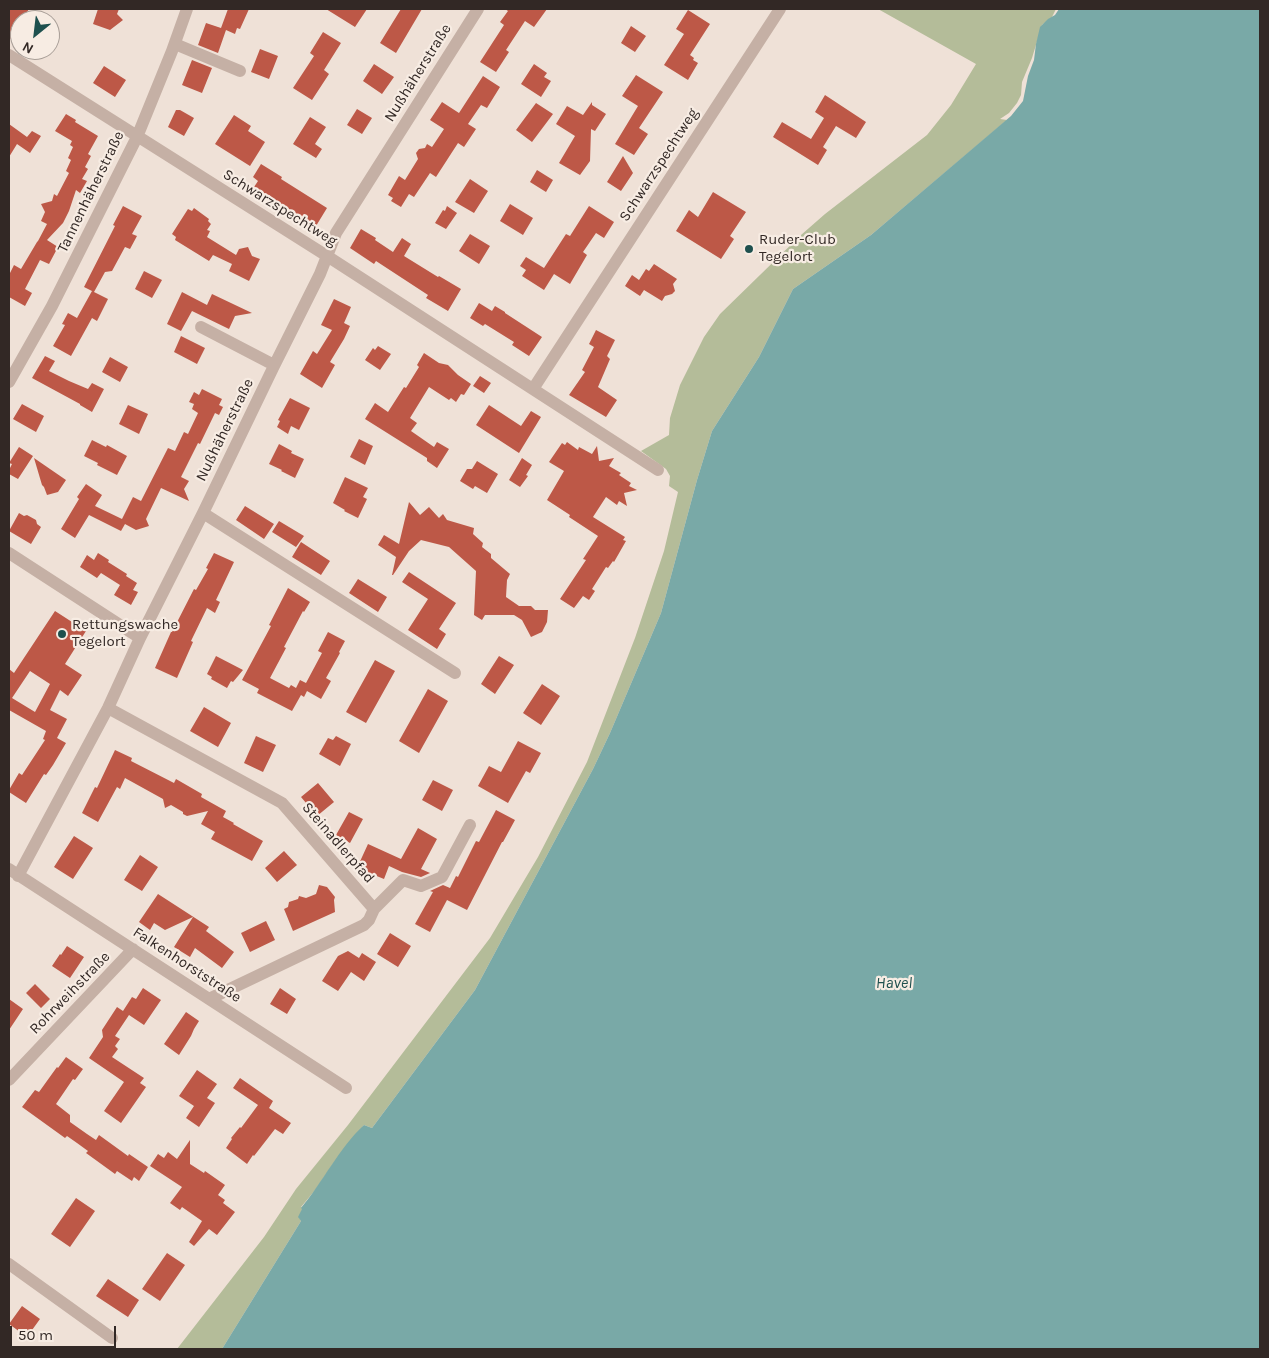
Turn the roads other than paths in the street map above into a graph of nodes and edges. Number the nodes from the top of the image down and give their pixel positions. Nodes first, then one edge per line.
1 (188, 9) edge
2 (478, 9) edge
3 (780, 9) edge
4 (175, 44) junction
5 (9, 55) edge
6 (240, 71) dead end
7 (137, 137) junction
8 (327, 256) junction
9 (201, 327) dead end
10 (274, 365) junction
11 (9, 382) edge
12 (533, 389) junction
13 (658, 470) dead end
14 (203, 513) junction
15 (9, 553) edge
16 (140, 638) junction
17 (455, 673) dead end
18 (108, 708) junction
19 (470, 825) dead end
20 (13, 872) edge
21 (374, 910) junction
22 (134, 949) junction
23 (209, 999) junction
24 (9, 1080) edge
25 (346, 1088) dead end
26 (9, 1264) edge
27 (112, 1338) dead end

1 - 4 street, Tannenhäherstraße
2 - 8 street, Nußhäherstraße
3 - 12 street, Schwarzspechtweg
4 - 6 street
4 - 7 street, Tannenhäherstraße
5 - 7 street, Schwarzspechtweg
7 - 8 street, Schwarzspechtweg
7 - 11 street, Tannenhäherstraße
8 - 10 street, Nußhäherstraße
8 - 12 street, Schwarzspechtweg
9 - 10 street
10 - 14 street, Nußhäherstraße
12 - 13 street, Schwarzspechtweg
14 - 16 street, Nußhäherstraße
14 - 17 street
15 - 16 street
16 - 18 street, Nußhäherstraße
18 - 20 street, Nußhäherstraße
18 - 21 street, Steinadlerpfad
19 - 21 street
20 - 22 street, Falkenhorststraße
21 - 23 street
22 - 23 street, Falkenhorststraße
22 - 24 street, Rohrweihstraße
23 - 25 street, Falkenhorststraße
26 - 27 street

